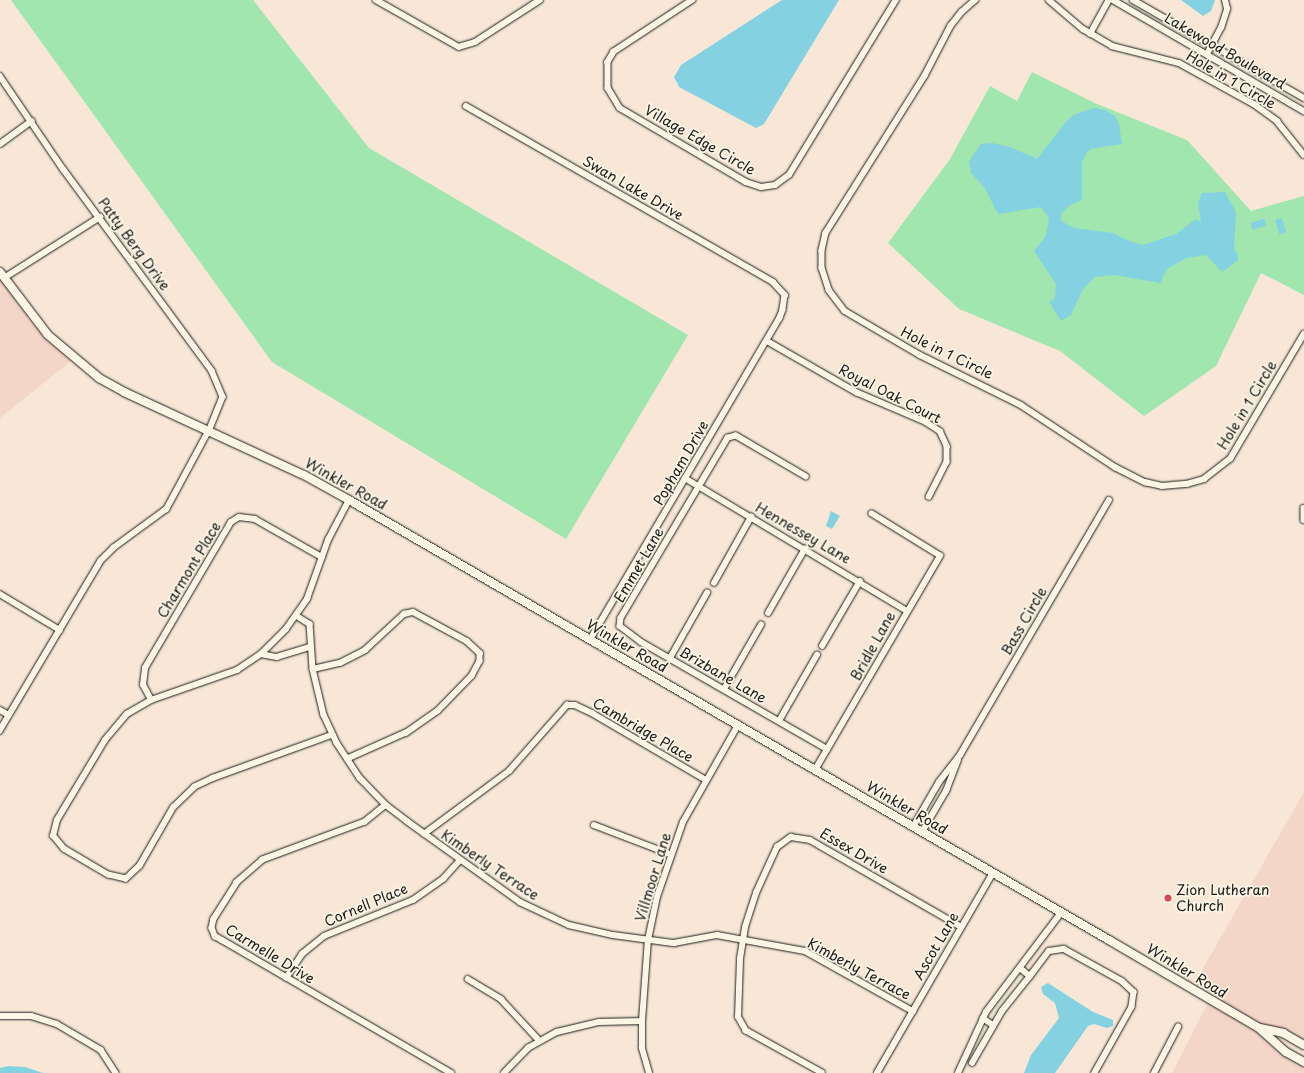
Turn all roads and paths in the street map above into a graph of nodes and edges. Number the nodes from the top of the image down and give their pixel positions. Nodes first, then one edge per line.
1 (376, 0) edge
2 (540, 0) edge
3 (693, 0) edge
4 (896, 0) edge
5 (976, 0) edge
6 (1050, 0) edge
7 (1109, 0) edge
8 (1113, 0) edge
9 (1133, 0) edge
10 (1225, 0) edge
11 (1090, 34) junction
12 (1212, 46) junction
13 (1207, 54) junction
14 (0, 76) edge
15 (1304, 98) edge
16 (466, 106) dead end
17 (1304, 111) edge
18 (32, 121) junction
19 (0, 144) edge
20 (1304, 155) edge
21 (100, 217) junction
22 (2, 275) edge
23 (785, 295) joint
24 (1304, 334) edge
25 (767, 341) junction
26 (209, 431) junction
27 (806, 477) dead end
28 (685, 478) junction
29 (699, 486) junction
30 (929, 497) dead end
31 (349, 500) junction
32 (1109, 500) dead end
33 (1304, 508) edge
34 (872, 514) dead end
35 (752, 517) junction
36 (1304, 520) edge
37 (805, 549) junction
38 (322, 557) junction
39 (860, 581) junction
40 (714, 583) dead end
41 (708, 592) dead end
42 (0, 594) edge
43 (907, 611) junction
44 (768, 613) dead end
45 (623, 614) joint
46 (297, 616) junction
47 (761, 625) dead end
48 (60, 630) junction
49 (590, 640) junction
50 (822, 646) dead end
51 (310, 647) junction
52 (261, 654) junction
53 (817, 655) dead end
54 (670, 658) junction
55 (313, 668) junction
56 (724, 689) junction
57 (151, 700) junction
58 (0, 710) edge
59 (9, 715) junction
60 (778, 721) junction
61 (738, 725) junction
62 (0, 731) edge
63 (333, 735) junction
64 (827, 749) junction
65 (960, 755) junction
66 (348, 760) junction
67 (815, 770) junction
68 (706, 780) junction
69 (386, 805) junction
70 (594, 826) dead end
71 (913, 827) junction
72 (922, 832) junction
73 (424, 834) junction
74 (670, 854) junction
75 (460, 860) junction
76 (993, 873) junction
77 (1061, 913) junction
78 (961, 927) junction
79 (743, 939) junction
80 (648, 940) junction
81 (1020, 968) junction
82 (1030, 976) junction
83 (286, 978) junction
84 (468, 979) dead end
85 (913, 1011) junction
86 (0, 1016) edge
87 (983, 1018) junction
88 (642, 1021) junction
89 (993, 1025) junction
90 (1178, 1027) dead end
91 (1259, 1028) junction
92 (539, 1040) junction
93 (1304, 1045) edge
94 (1304, 1062) edge
95 (972, 1063) dead end
96 (116, 1073) edge
97 (450, 1073) edge
98 (504, 1073) edge
99 (649, 1073) edge
100 (822, 1073) edge
101 (877, 1073) edge
102 (958, 1073) edge
103 (1095, 1073) edge
104 (1154, 1073) edge

1 - 2 street
3 - 4 street, Village Edge Circle
5 - 24 street, Hole in 1 Circle
6 - 11 street, Hole in 1 Circle
7 - 11 street
8 - 13 street, Lakewood Boulevard
9 - 12 street, Lakewood Boulevard
10 - 12 street
11 - 20 street, Hole in 1 Circle
12 - 13 street
12 - 15 street, Lakewood Boulevard
13 - 17 street, Lakewood Boulevard
14 - 18 street, Patty Berg Drive
16 - 23 street, Swan Lake Drive
18 - 19 street
18 - 21 street, Patty Berg Drive
21 - 22 street
21 - 26 street, Patty Berg Drive
22 - 26 street, Winkler Road
23 - 25 street, Popham Drive
25 - 28 street, Popham Drive
25 - 30 street, Royal Oak Court
26 - 31 street, Winkler Road
26 - 48 street, Patty Berg Drive
27 - 29 street, Emmet Lane
28 - 29 street, Hennessey Lane
28 - 49 street, Popham Drive
29 - 35 street, Hennessey Lane
29 - 45 street, Emmet Lane
31 - 38 street
31 - 49 street, Winkler Road
32 - 65 street, Bass Circle
33 - 36 street
34 - 43 street, Bridle Lane
35 - 37 street, Hennessey Lane
35 - 40 street
37 - 39 street, Hennessey Lane
37 - 44 street
38 - 46 street
38 - 57 street, Charmont Place
39 - 43 street, Hennessey Lane
39 - 50 street
41 - 54 street
42 - 48 street
43 - 64 street, Bridle Lane
45 - 54 street, Brizbane Lane
46 - 51 street, Kimberly Terrace
46 - 52 street
47 - 56 street
48 - 59 street, Patty Berg Drive
49 - 61 street, Winkler Road
51 - 52 street
51 - 55 street, Kimberly Terrace
52 - 57 street
53 - 60 street
54 - 56 street, Brizbane Lane
55 - 63 street, Kimberly Terrace
55 - 66 street
56 - 60 street, Brizbane Lane
57 - 63 street
58 - 59 street
59 - 62 street, Patty Berg Drive
60 - 64 street, Brizbane Lane
61 - 67 street, Winkler Road
61 - 68 street, Villmoor Lane
63 - 66 street, Kimberly Terrace
64 - 67 street, Bridle Lane
65 - 71 street, Bass Circle
65 - 72 street, Bass Circle
66 - 69 street, Kimberly Terrace
67 - 71 street, Winkler Road
68 - 73 street, Cambridge Place
68 - 74 street, Villmoor Lane
69 - 73 street, Kimberly Terrace
69 - 83 street, Carmelle Drive
70 - 74 street
71 - 72 street, Winkler Road
72 - 76 street, Winkler Road
73 - 75 street, Kimberly Terrace
74 - 80 street, Villmoor Lane
75 - 80 street, Kimberly Terrace
75 - 83 street, Cornell Place
76 - 77 street, Winkler Road
76 - 78 street, Ascot Lane
77 - 81 street
77 - 91 street, Winkler Road
78 - 79 street, Essex Drive
78 - 85 street, Ascot Lane
79 - 80 street, Kimberly Terrace
79 - 85 street, Kimberly Terrace
79 - 100 street
80 - 88 street, Villmoor Lane
81 - 82 street
81 - 87 street
82 - 89 street
82 - 103 street
83 - 97 street, Carmelle Drive
84 - 92 street
85 - 101 street, Ascot Lane
86 - 96 street
87 - 89 street
87 - 102 street
88 - 92 street
88 - 99 street, Villmoor Lane
89 - 95 street
90 - 104 street
91 - 93 street, Winkler Road
91 - 94 street, Winkler Road
92 - 98 street

